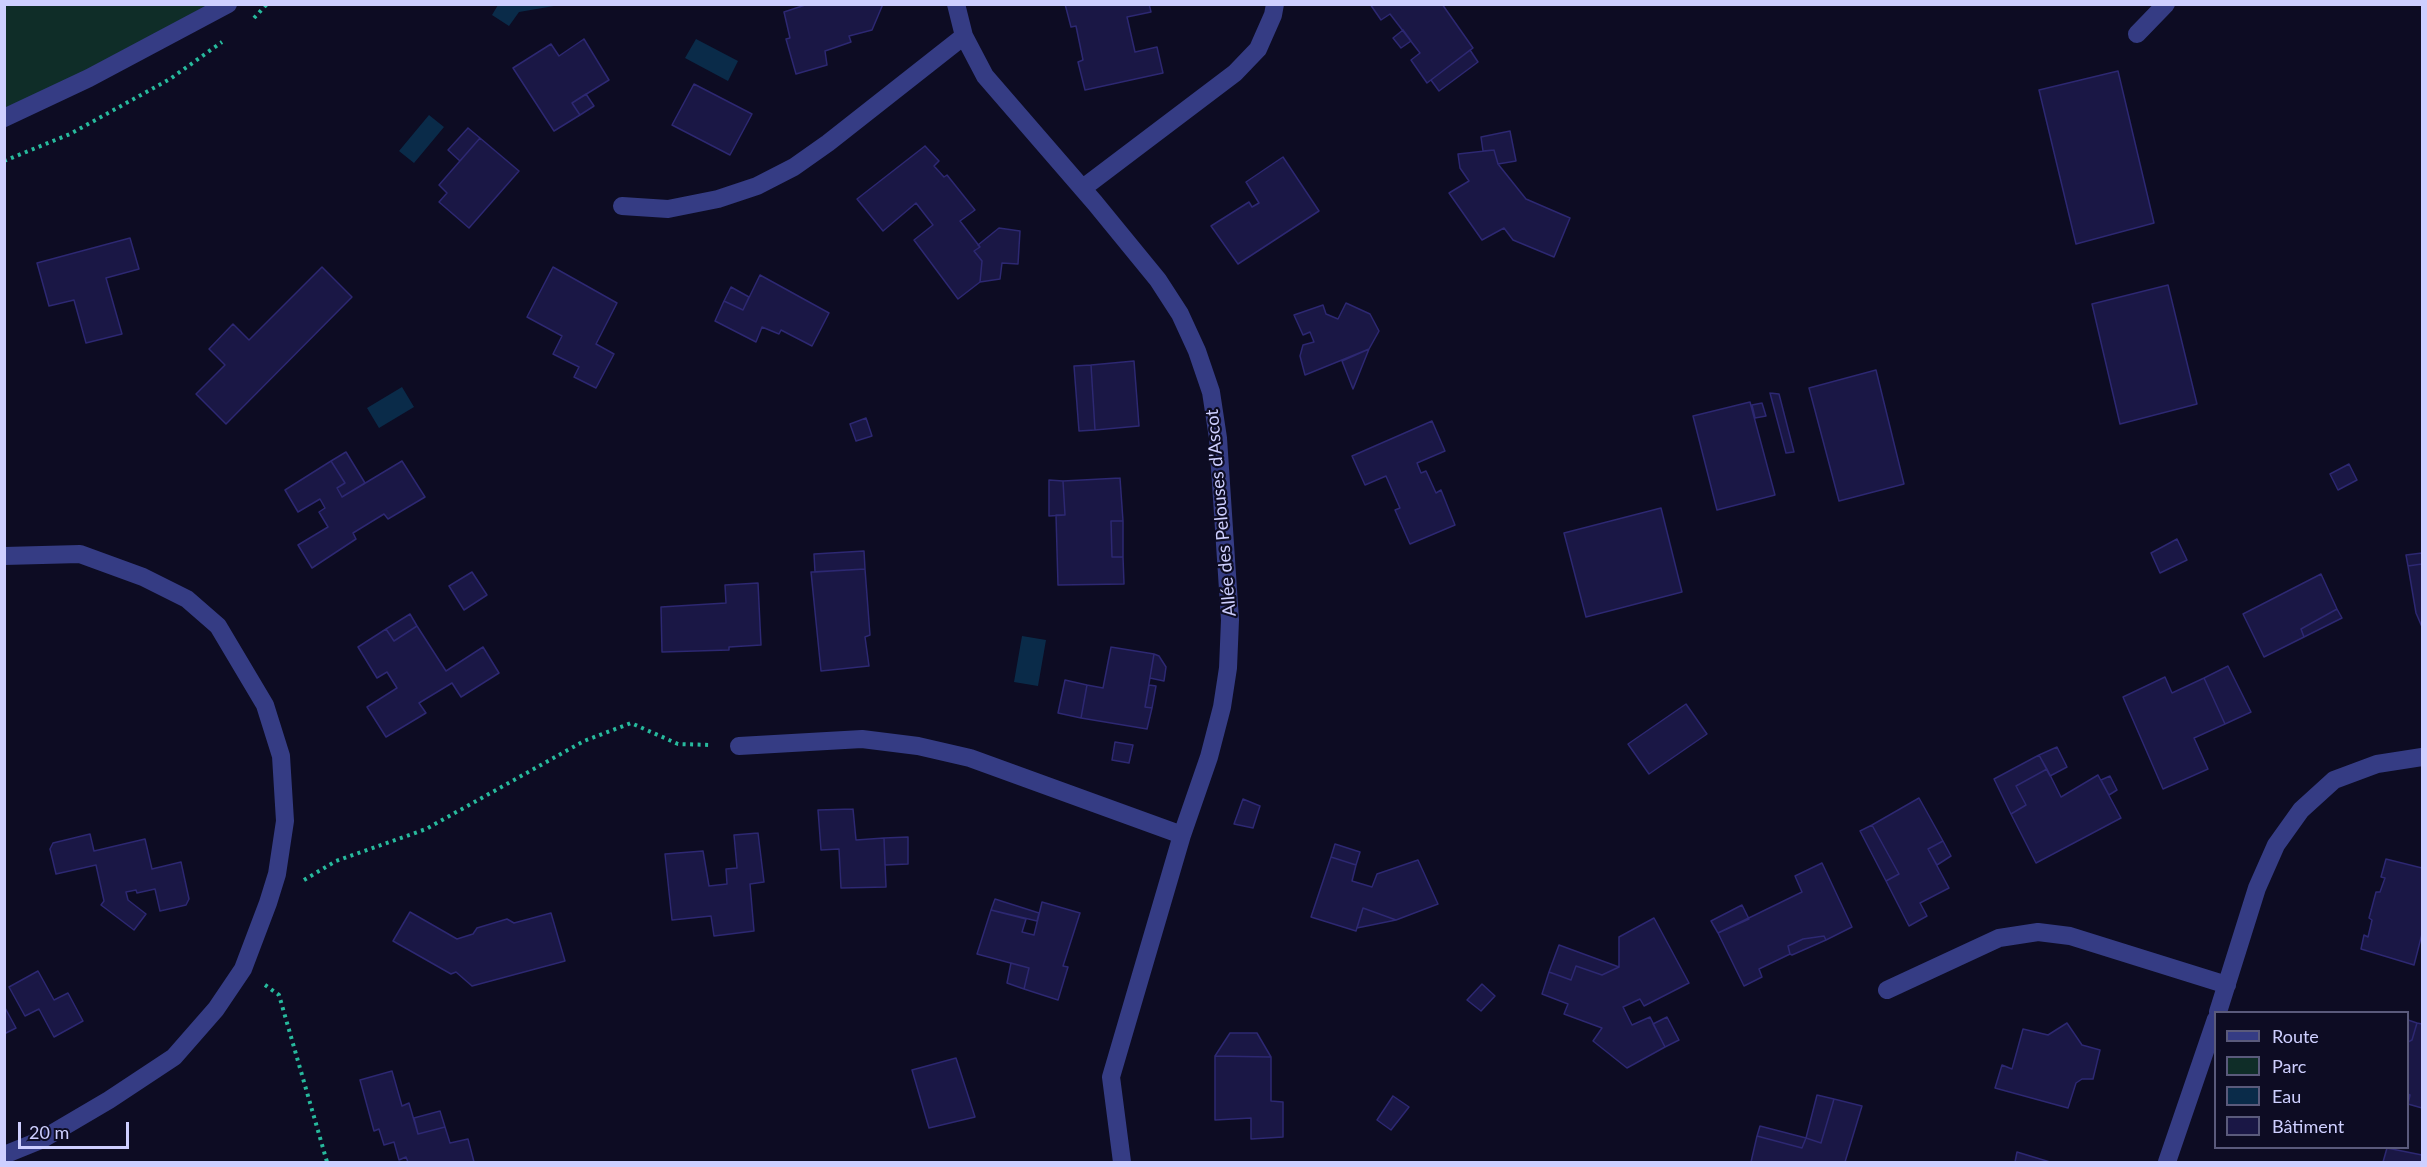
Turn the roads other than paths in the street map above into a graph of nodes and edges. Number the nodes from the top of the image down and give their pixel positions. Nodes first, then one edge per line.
1 (228, 4) edge
2 (956, 4) edge
3 (1275, 4) edge
4 (2166, 4) edge
5 (2137, 34) dead end
6 (964, 36) junction
7 (4, 118) edge
8 (1083, 188) junction
9 (622, 206) dead end
10 (4, 555) edge
11 (738, 746) road end
12 (2422, 757) edge
13 (1182, 835) junction
14 (2227, 985) junction
15 (1887, 990) dead end
16 (2218, 1011) edge
17 (2214, 1025) edge
18 (4, 1155) edge
19 (1122, 1162) edge
20 (2167, 1162) edge

1 - 7 street
2 - 6 street, Allée des Pelouses d'Ascot
3 - 8 street
4 - 5 street
6 - 8 street, Allée des Pelouses d'Ascot
6 - 9 street
8 - 13 street, Allée des Pelouses d'Ascot
10 - 18 street
11 - 13 street
12 - 14 street
13 - 19 street, Allée des Pelouses d'Ascot
14 - 15 street
14 - 16 street
17 - 20 street

